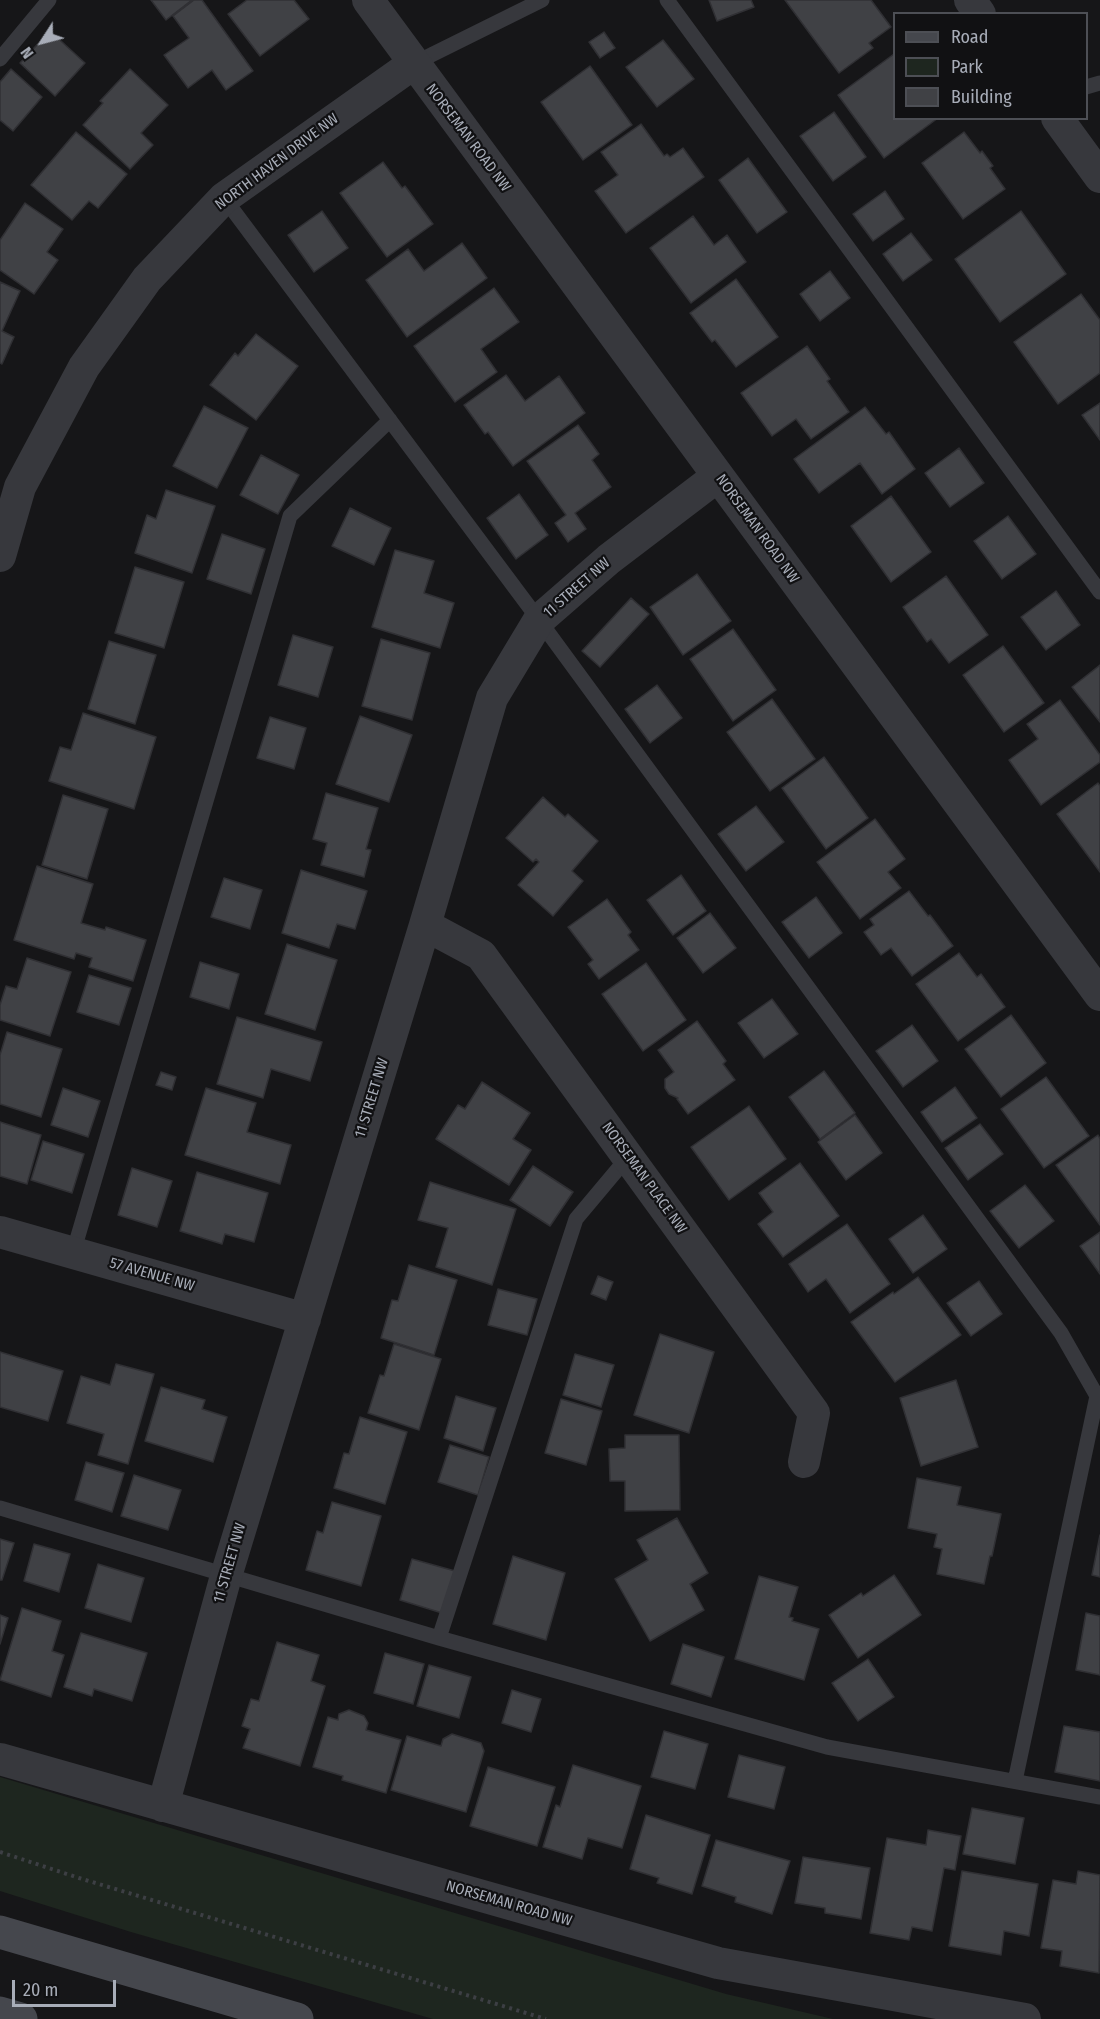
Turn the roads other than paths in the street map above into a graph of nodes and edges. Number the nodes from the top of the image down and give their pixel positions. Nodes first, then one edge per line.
1 (49, 0) edge
2 (368, 0) edge
3 (542, 0) edge
4 (667, 0) edge
5 (0, 59) edge
6 (413, 64) junction
7 (1058, 120) edge
8 (1100, 177) edge
9 (224, 198) junction
10 (390, 420) junction
11 (718, 476) junction
12 (0, 556) edge
13 (1100, 592) edge
14 (539, 620) junction
15 (425, 925) junction
16 (1100, 995) edge
17 (628, 1157) junction
18 (0, 1232) edge
19 (73, 1253) junction
20 (305, 1319) junction
21 (804, 1462) dead end
22 (0, 1508) edge
23 (226, 1576) junction
24 (439, 1638) junction
25 (0, 1759) edge
26 (1015, 1781) junction
27 (1100, 1797) edge
28 (163, 1806) junction
29 (2, 1932) edge
30 (0, 2013) edge
31 (21, 2019) edge
32 (297, 2019) edge
33 (1025, 2019) edge

1 - 5 lane
2 - 6 street, NORSEMAN ROAD NW
3 - 6 lane, NORTH HAVEN DRIVE NW
4 - 13 lane
6 - 9 street, NORTH HAVEN DRIVE NW
6 - 11 street, NORSEMAN ROAD NW
7 - 8 street
9 - 10 lane
9 - 12 street, NORTH HAVEN DRIVE NW
10 - 14 lane
10 - 19 lane
11 - 14 street, 11 STREET NW
11 - 16 street, NORSEMAN ROAD NW
14 - 15 street, 11 STREET NW
14 - 26 lane
15 - 17 street, NORSEMAN PLACE NW
15 - 20 street, 11 STREET NW
17 - 21 street, NORSEMAN PLACE NW
17 - 24 lane
18 - 19 street, 57 AVENUE NW
19 - 20 street, 57 AVENUE NW
20 - 23 street, 11 STREET NW
22 - 23 lane
23 - 24 lane
23 - 28 street, 11 STREET NW
24 - 26 lane
25 - 28 street, NORSEMAN ROAD NW
26 - 27 lane
28 - 33 street, NORSEMAN ROAD NW
29 - 32 main road
30 - 31 main road

